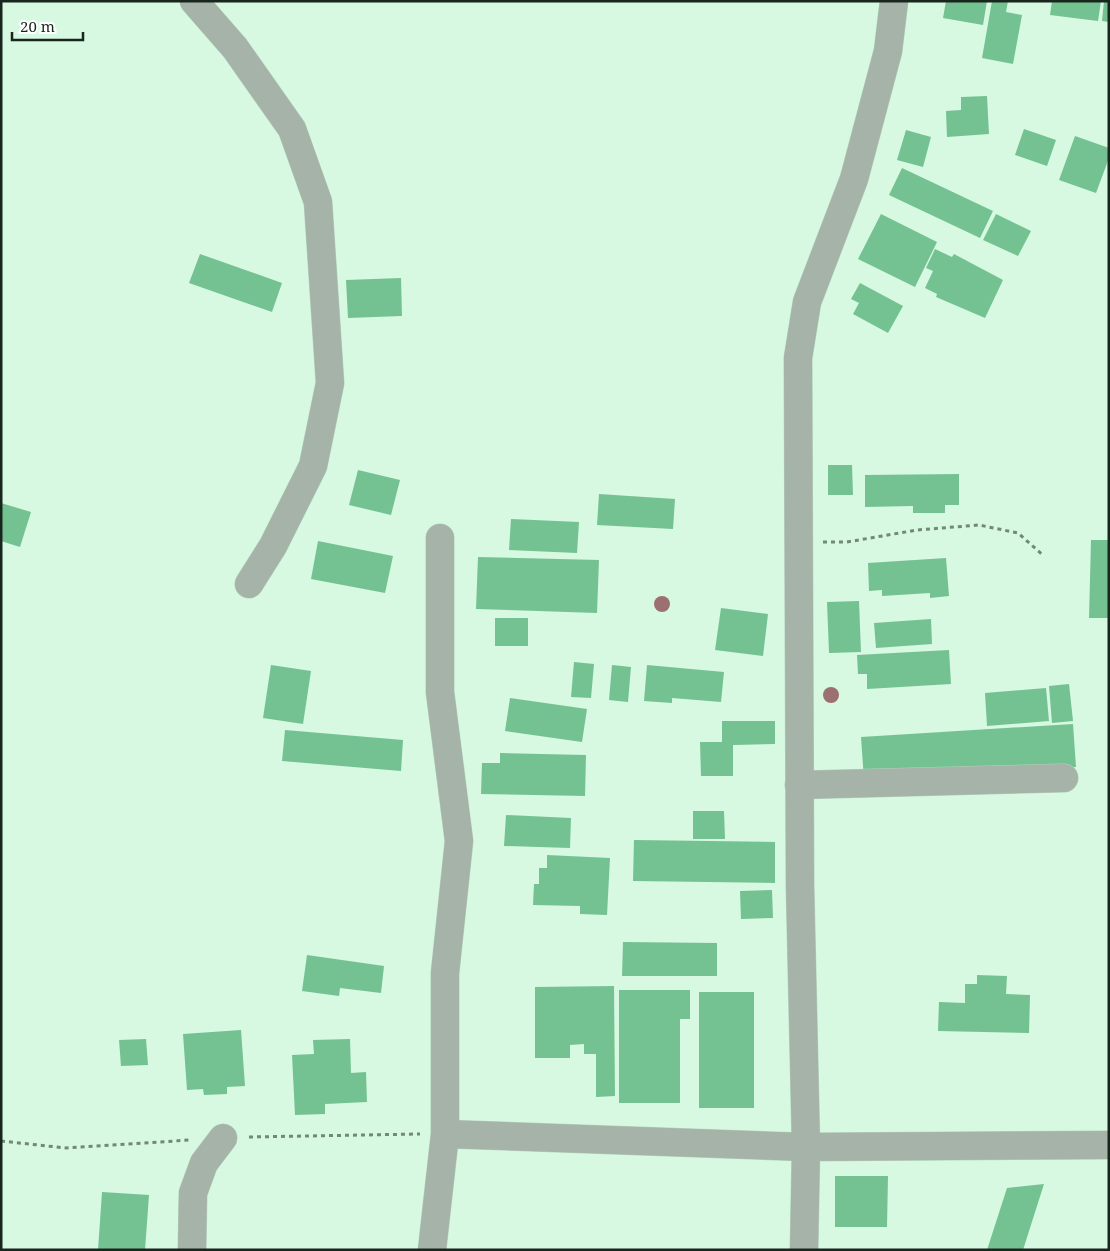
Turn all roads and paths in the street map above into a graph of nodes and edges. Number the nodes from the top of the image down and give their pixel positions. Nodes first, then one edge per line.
1 (194, 1) edge
2 (894, 1) edge
3 (440, 538) dead end
4 (799, 543) junction
5 (1044, 556) dead end
6 (249, 584) dead end
7 (1064, 778) dead end
8 (799, 785) junction
9 (445, 1134) junction
10 (223, 1138) dead end
11 (1109, 1145) edge
12 (806, 1148) junction
13 (192, 1250) edge
14 (432, 1250) edge
15 (804, 1250) edge

1 - 6 street
2 - 4 street
3 - 9 street
4 - 5 path
4 - 8 street
7 - 8 street
8 - 12 street
9 - 12 street
9 - 14 street
10 - 13 street
11 - 12 street
12 - 15 street

